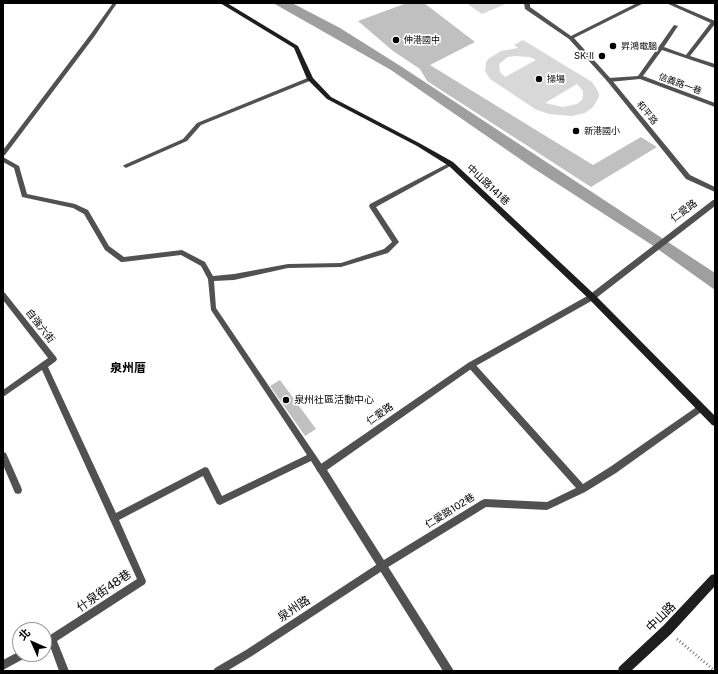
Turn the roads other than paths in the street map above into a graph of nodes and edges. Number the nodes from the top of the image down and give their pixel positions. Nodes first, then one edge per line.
1 (115, 3) edge
2 (223, 3) edge
3 (527, 3) edge
4 (640, 3) edge
5 (669, 3) edge
6 (714, 22) edge
7 (676, 26) dead end
8 (571, 38) junction
9 (661, 48) junction
10 (687, 56) junction
11 (715, 66) edge
12 (640, 77) junction
13 (310, 79) junction
14 (609, 80) junction
15 (715, 105) edge
16 (3, 154) edge
17 (3, 159) edge
18 (451, 164) junction
19 (126, 166) dead end
20 (715, 190) edge
21 (715, 202) edge
22 (211, 279) junction
23 (3, 295) edge
24 (592, 297) junction
25 (471, 365) junction
26 (44, 366) junction
27 (3, 394) edge
28 (701, 408) junction
29 (715, 422) edge
30 (3, 456) edge
31 (312, 456) junction
32 (321, 469) junction
33 (582, 489) junction
34 (18, 490) dead end
35 (114, 518) junction
36 (382, 566) junction
37 (715, 579) edge
38 (52, 639) edge
39 (52, 649) edge
40 (12, 660) edge
41 (3, 665) edge
42 (64, 671) edge
43 (218, 671) edge
44 (449, 671) edge
45 (623, 671) edge

1 - 16 lane
2 - 13 street, 中山路141巷
3 - 8 street, 和平路
4 - 8 street
5 - 6 street
6 - 10 lane
7 - 9 lane
8 - 14 street, 和平路
9 - 10 lane
9 - 12 lane
10 - 11 lane
12 - 14 lane
12 - 15 lane, 信義路一巷
13 - 18 street, 中山路141巷
13 - 19 lane
14 - 20 street, 和平路
17 - 22 lane
18 - 22 lane
18 - 24 street, 中山路141巷
21 - 24 street, 仁愛路
22 - 31 lane
23 - 26 lane, 自強六街
24 - 25 street, 仁愛路
24 - 28 street, 中山路141巷
25 - 32 street, 仁愛路
25 - 33 lane
26 - 27 lane
26 - 35 lane
28 - 29 street, 中山路141巷
28 - 33 lane, 仁愛路102巷
30 - 34 lane
31 - 32 lane
31 - 35 lane
32 - 36 street
33 - 36 lane, 仁愛路102巷
35 - 38 lane, 什泉街48巷
36 - 43 lane, 泉州路
36 - 44 street
37 - 45 street, 中山路
39 - 42 lane
40 - 41 lane

